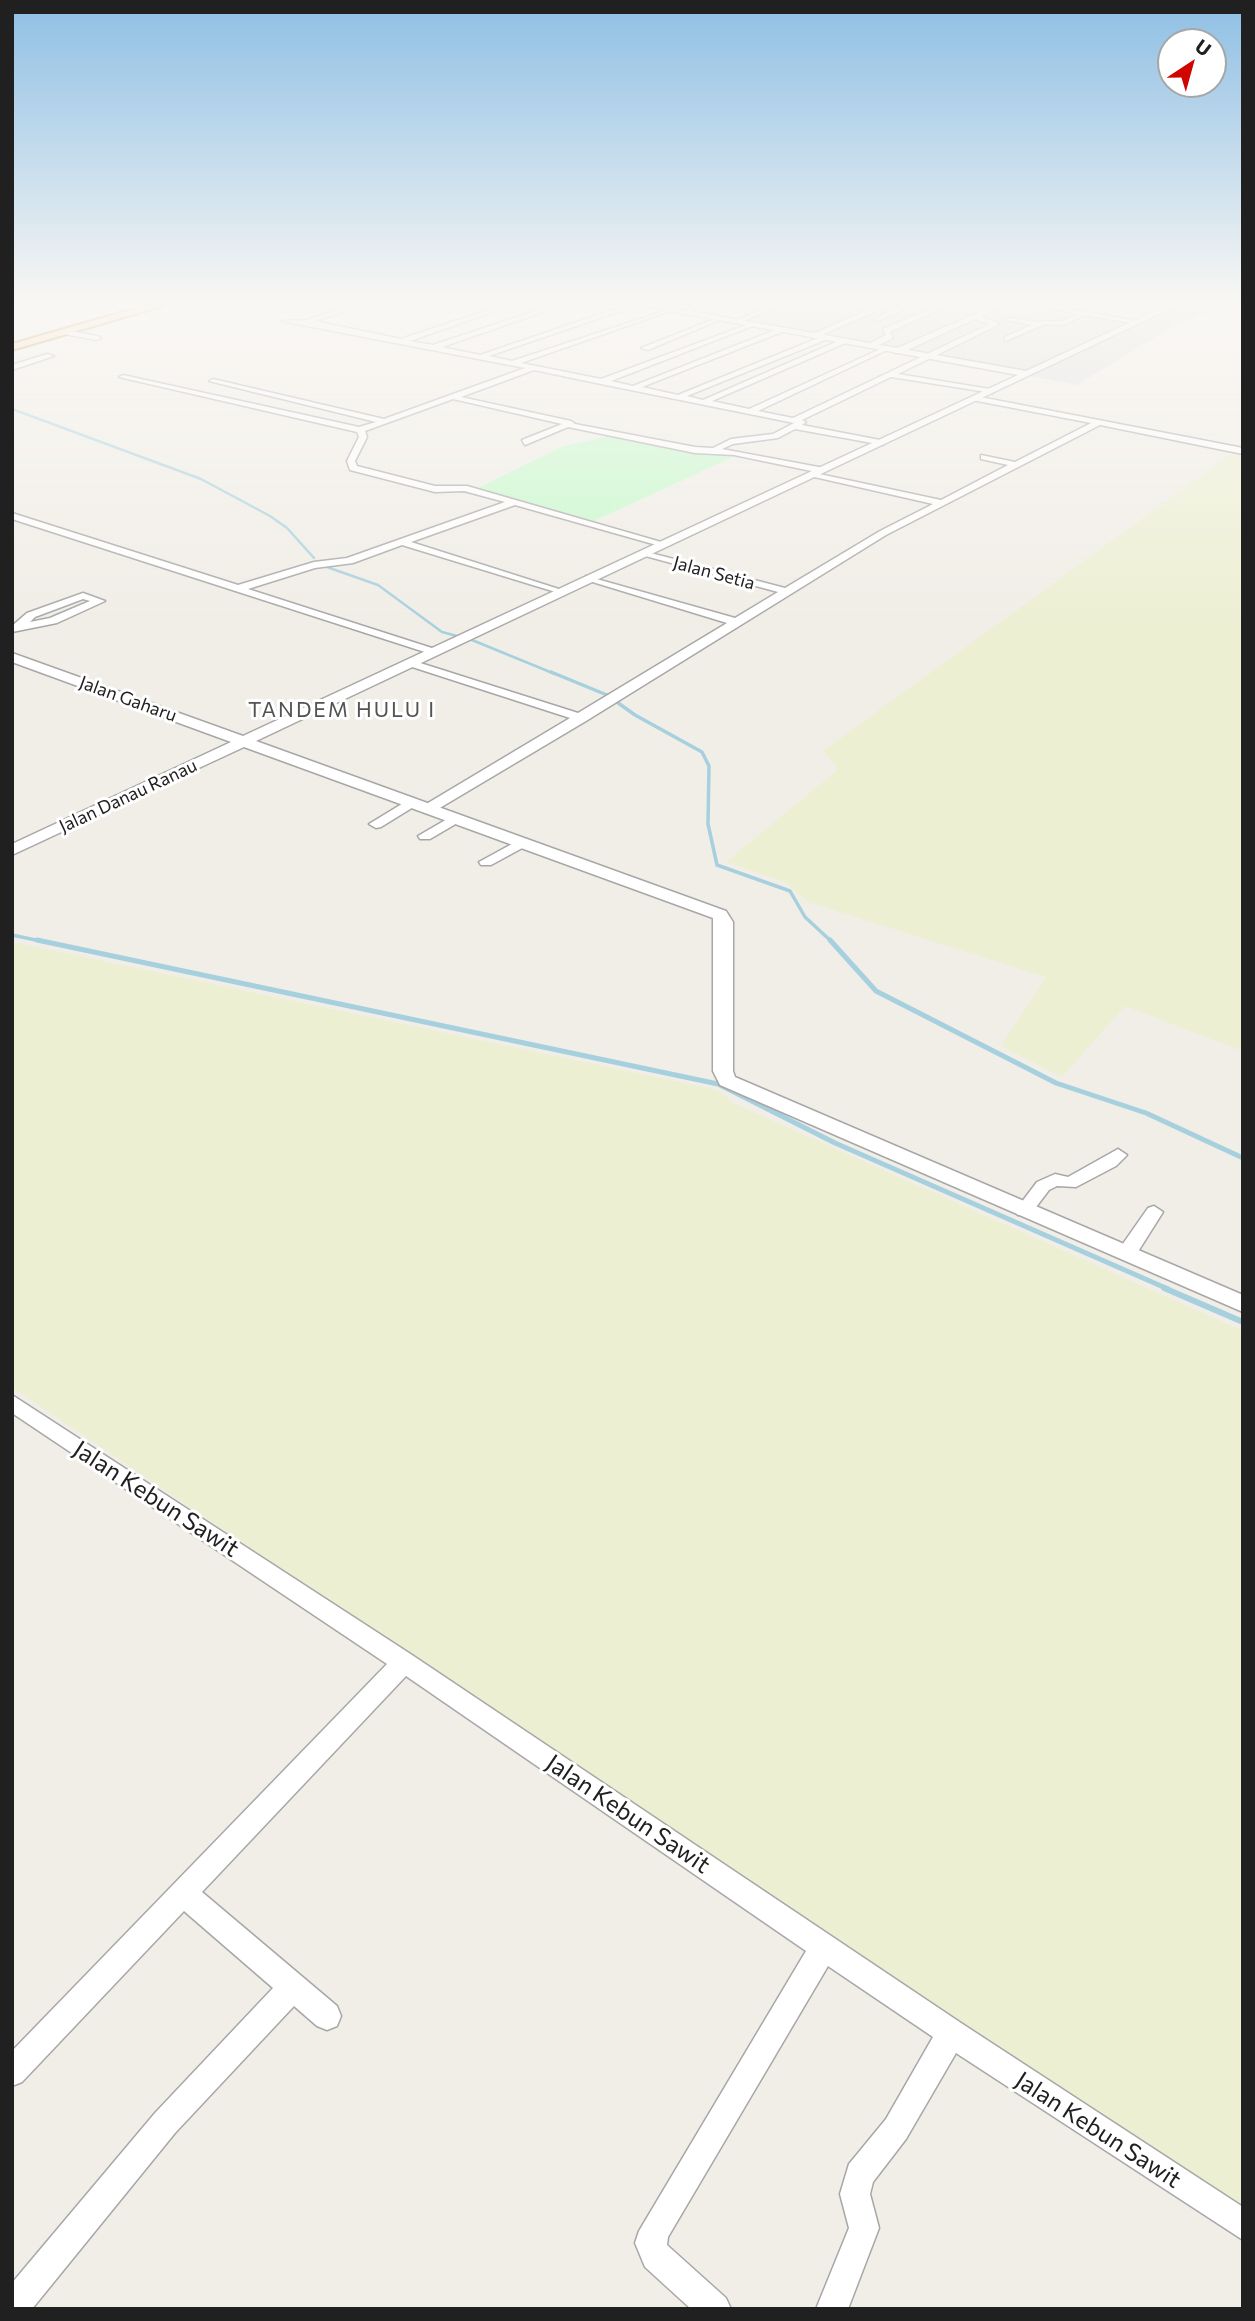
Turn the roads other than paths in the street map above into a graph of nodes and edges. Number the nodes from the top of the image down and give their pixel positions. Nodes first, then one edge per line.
1 (290, 414) edge
2 (355, 414) edge
3 (403, 414) edge
4 (531, 414) edge
5 (763, 414) edge
6 (812, 414) edge
7 (941, 414) edge
8 (1055, 414) edge
9 (384, 421) junction
10 (796, 423) junction
11 (1098, 423) junction
12 (568, 425) junction
13 (360, 430) junction
14 (525, 442) dead end
15 (880, 443) junction
16 (716, 451) junction
17 (1243, 452) edge
18 (984, 457) dead end
19 (1017, 465) junction
20 (817, 472) junction
21 (515, 502) junction
22 (943, 503) junction
23 (12, 516) edge
24 (404, 543) junction
25 (663, 544) junction
26 (643, 554) junction
27 (590, 578) junction
28 (237, 589) junction
29 (785, 591) junction
30 (558, 592) junction
31 (735, 622) junction
32 (16, 628) edge
33 (434, 652) junction
34 (12, 657) edge
35 (410, 663) junction
36 (582, 719) junction
37 (244, 741) junction
38 (419, 806) junction
39 (454, 819) junction
40 (376, 824) dead end
41 (425, 836) dead end
42 (520, 843) junction
43 (12, 850) edge
44 (486, 862) dead end
45 (1118, 1155) dead end
46 (1024, 1211) junction
47 (1154, 1212) dead end
48 (1127, 1253) junction
49 (1243, 1304) edge
50 (12, 1403) edge
51 (404, 1662) junction
52 (183, 1893) junction
53 (824, 1947) junction
54 (292, 1988) junction
55 (327, 2016) dead end
56 (951, 2033) junction
57 (12, 2072) edge
58 (1243, 2225) edge
59 (12, 2308) edge
60 (715, 2309) edge
61 (832, 2309) edge

1 - 13 street
2 - 9 street
3 - 9 street
4 - 12 street
5 - 10 street
6 - 10 street
7 - 15 street, Jalan Danau Ranau
8 - 11 street
9 - 13 street
10 - 15 street
10 - 16 street
11 - 17 street
11 - 19 street
12 - 14 street
12 - 16 street
13 - 21 street
15 - 20 street, Jalan Danau Ranau
16 - 20 street
18 - 19 street
19 - 22 street
20 - 22 street
20 - 25 street, Jalan Danau Ranau
21 - 24 street
21 - 25 street
22 - 29 street
23 - 28 street
24 - 28 street
24 - 30 street
25 - 26 street, Jalan Danau Ranau
26 - 27 street, Jalan Danau Ranau
26 - 29 street, Jalan Setia
27 - 30 street, Jalan Danau Ranau
27 - 31 street
28 - 33 street
29 - 31 street
30 - 33 street, Jalan Danau Ranau
31 - 36 street
32 - 32 street
33 - 35 street, Jalan Danau Ranau
34 - 37 street, Jalan Gaharu
35 - 36 street
35 - 37 street, Jalan Danau Ranau
36 - 38 street
37 - 38 street, Jalan Gaharu
37 - 43 street, Jalan Danau Ranau
38 - 39 street, Jalan Gaharu
38 - 40 street
39 - 41 street
39 - 42 street, Jalan Gaharu
42 - 44 street
42 - 46 street, Jalan Gaharu
45 - 46 street
46 - 48 street
47 - 48 street
48 - 49 street
50 - 51 street, Jalan Kebun Sawit
51 - 52 street
51 - 53 street, Jalan Kebun Sawit
52 - 54 street
52 - 57 street
53 - 56 street, Jalan Kebun Sawit
53 - 60 street
54 - 55 street
54 - 59 street
56 - 58 street, Jalan Kebun Sawit
56 - 61 street

